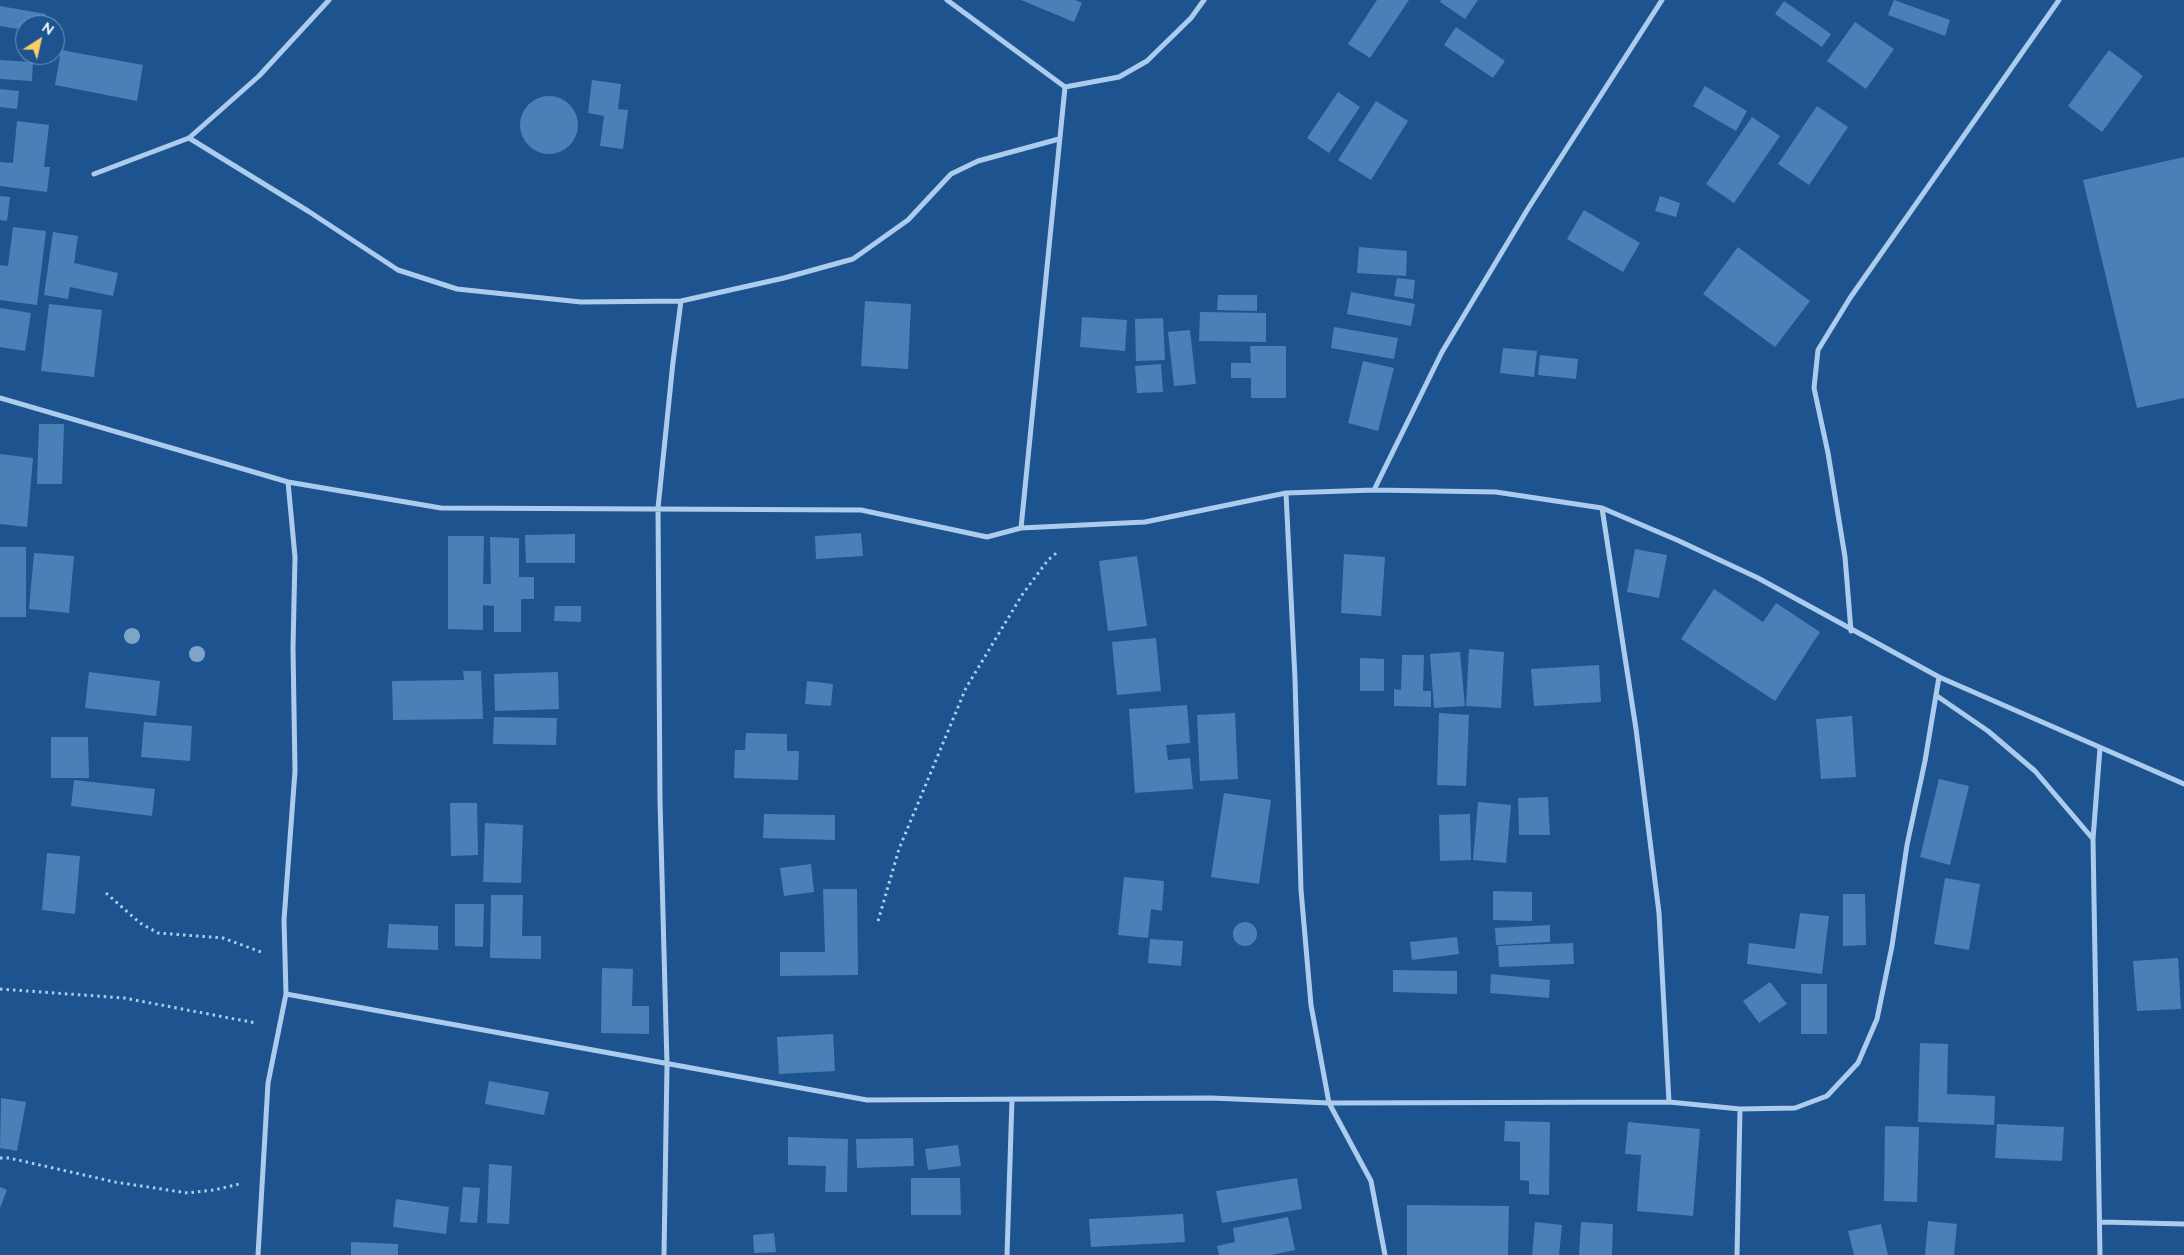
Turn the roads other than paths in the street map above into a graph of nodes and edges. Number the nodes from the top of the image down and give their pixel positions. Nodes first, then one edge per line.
1 (329, 0) edge
2 (947, 0) edge
3 (1204, 0) edge
4 (1662, 0) edge
5 (2059, 0) edge
6 (1065, 87) junction
7 (189, 138) junction
8 (1059, 139) junction
9 (94, 174) dead end
10 (682, 301) junction
11 (0, 398) edge
12 (288, 482) junction
13 (1374, 490) junction
14 (1286, 494) junction
15 (658, 508) junction
16 (1602, 508) junction
17 (1021, 528) junction
18 (1851, 630) junction
19 (1939, 677) junction
20 (1937, 696) junction
21 (2100, 748) junction
22 (2184, 784) edge
23 (2093, 839) junction
24 (286, 994) junction
25 (667, 1065) junction
26 (1012, 1099) junction
27 (1669, 1102) junction
28 (1329, 1103) junction
29 (1740, 1109) junction
30 (2101, 1222) junction
31 (2184, 1224) edge
32 (258, 1255) edge
33 (664, 1255) edge
34 (1007, 1255) edge
35 (1385, 1255) edge
36 (1737, 1255) edge
37 (2100, 1255) edge

1 - 7 street
2 - 6 street
3 - 6 street
4 - 13 street
5 - 18 street
6 - 8 street
7 - 9 street
7 - 10 street
8 - 10 street
8 - 17 street
10 - 15 street
11 - 12 street
12 - 15 street
12 - 24 street
13 - 14 street
13 - 16 street
14 - 17 street
14 - 28 street
15 - 17 street
15 - 25 street
16 - 18 street
16 - 27 street
18 - 19 street
19 - 20 street
19 - 21 street
20 - 23 street
20 - 29 street
21 - 22 street
21 - 23 street
23 - 30 street
24 - 25 street
24 - 32 street
25 - 26 street
25 - 33 street
26 - 28 street
26 - 34 street
27 - 28 street
27 - 29 street
28 - 35 street
29 - 36 street
30 - 31 street
30 - 37 street

